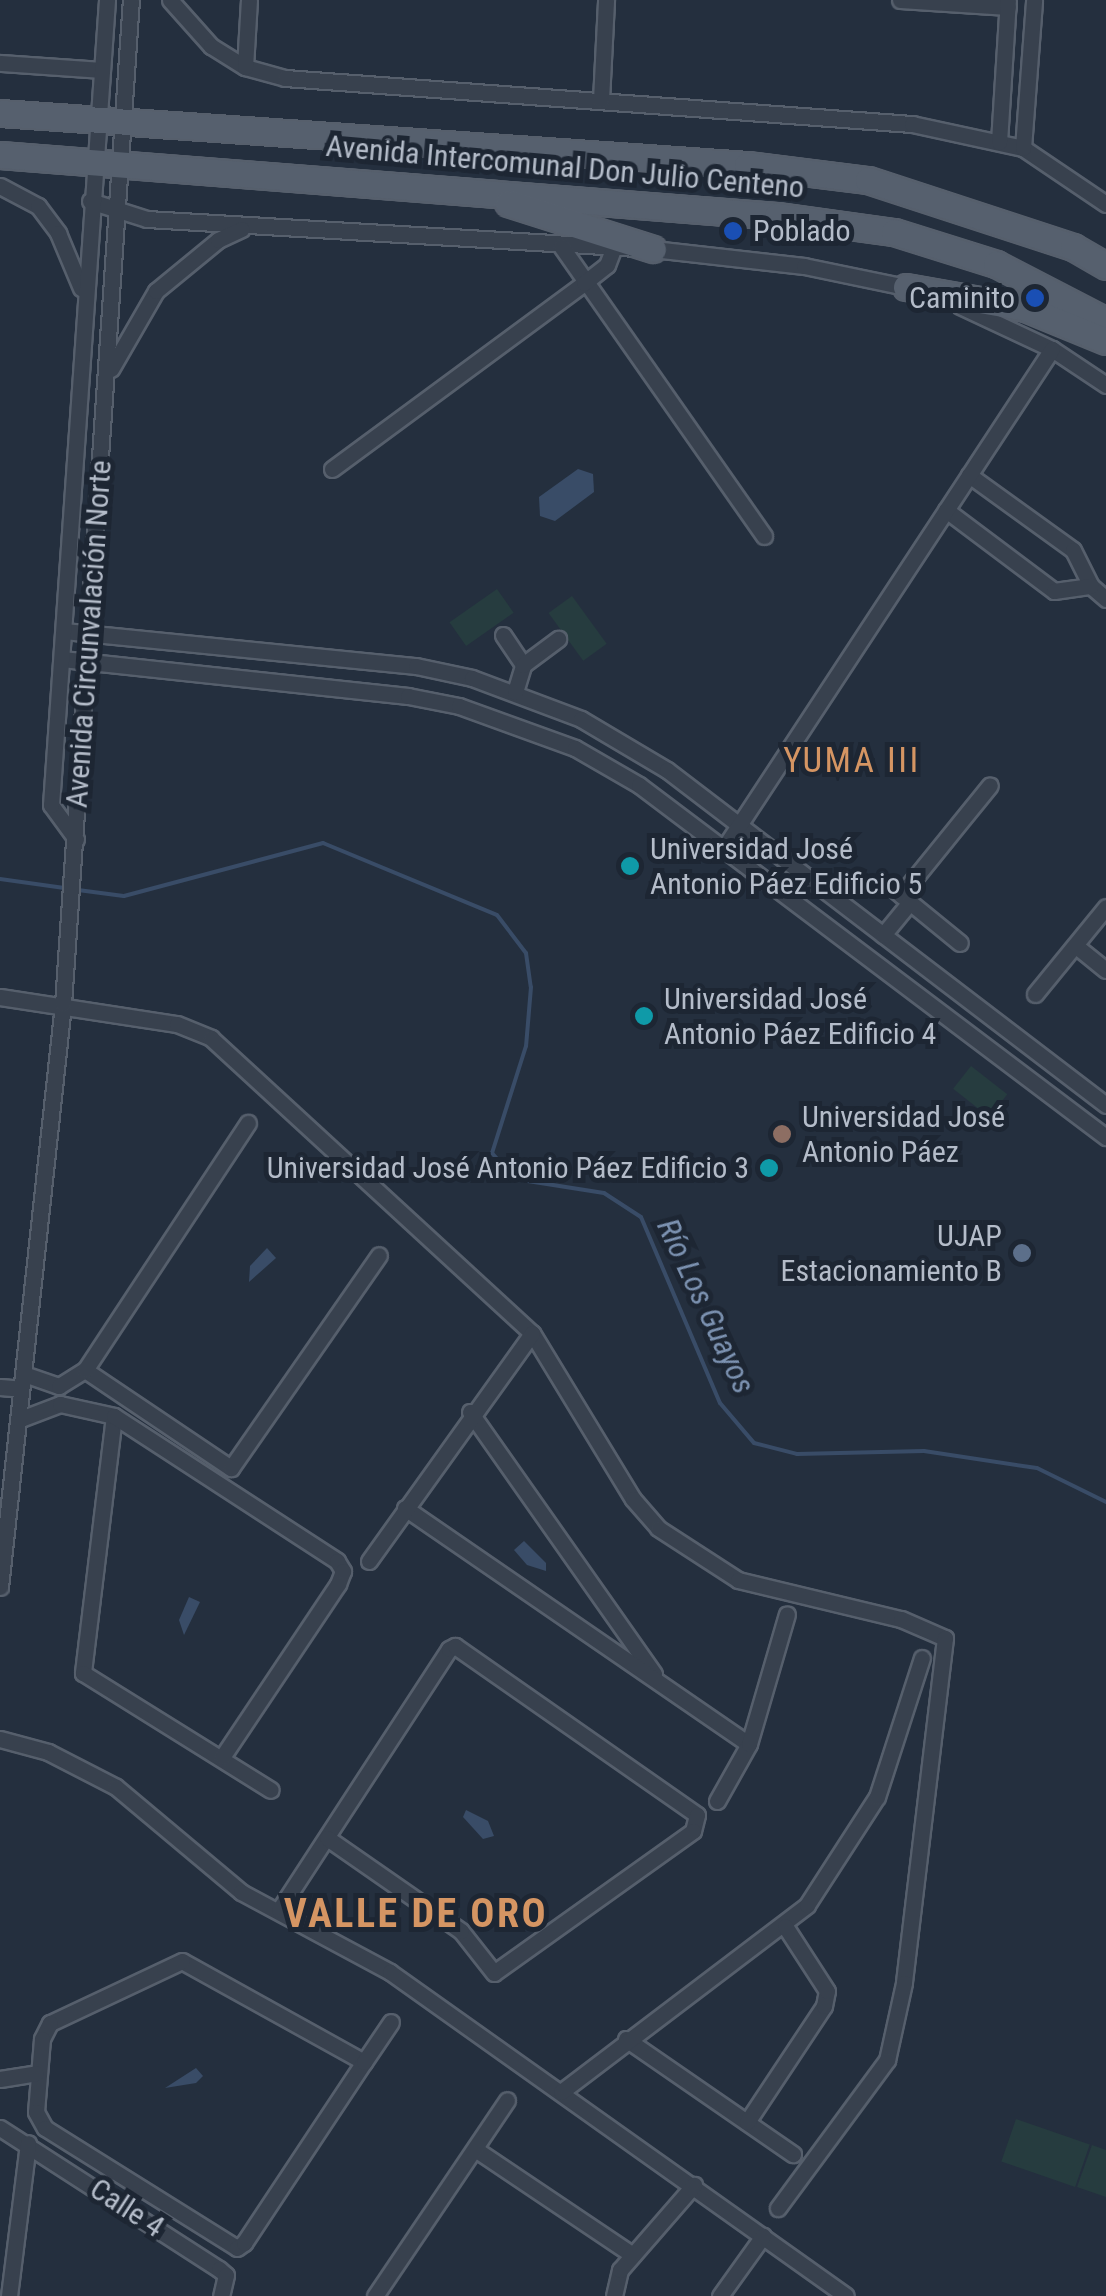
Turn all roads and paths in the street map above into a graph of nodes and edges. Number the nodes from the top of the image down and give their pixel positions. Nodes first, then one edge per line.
1 (107, 0) edge
2 (131, 0) edge
3 (170, 0) edge
4 (249, 0) edge
5 (606, 0) edge
6 (900, 0) edge
7 (1034, 0) edge
8 (1008, 3) edge
9 (0, 63) edge
10 (245, 67) junction
11 (102, 70) junction
12 (0, 100) edge
13 (600, 100) junction
14 (0, 113) edge
15 (29, 115) junction
16 (111, 121) junction
17 (999, 142) junction
18 (1024, 148) junction
19 (0, 156) edge
20 (92, 161) junction
21 (122, 163) junction
22 (0, 186) edge
23 (465, 189) junction
24 (90, 200) junction
25 (1106, 204) edge
26 (119, 205) junction
27 (244, 229) junction
28 (561, 246) junction
29 (613, 249) junction
30 (653, 249) junction
31 (1106, 266) edge
32 (584, 283) junction
33 (906, 286) junction
34 (84, 294) junction
35 (1106, 321) edge
36 (1106, 341) edge
37 (1052, 350) junction
38 (106, 377) junction
39 (1106, 385) edge
40 (332, 469) dead end
41 (969, 475) junction
42 (946, 510) junction
43 (764, 536) dead end
44 (1091, 586) junction
45 (1106, 599) edge
46 (64, 631) junction
47 (89, 633) junction
48 (503, 636) dead end
49 (558, 639) dead end
50 (62, 659) junction
51 (88, 661) junction
52 (523, 665) junction
53 (515, 692) junction
54 (990, 785) dead end
55 (738, 824) junction
56 (76, 840) junction
57 (724, 848) junction
58 (901, 894) junction
59 (1106, 907) edge
60 (883, 935) junction
61 (960, 943) dead end
62 (1076, 946) junction
63 (1106, 970) edge
64 (1035, 994) dead end
65 (0, 997) edge
66 (63, 1004) junction
67 (975, 1005) junction
68 (960, 1026) junction
69 (1106, 1105) edge
70 (248, 1122) dead end
71 (1106, 1137) edge
72 (379, 1254) dead end
73 (532, 1334) junction
74 (85, 1370) junction
75 (22, 1382) junction
76 (59, 1386) junction
77 (0, 1387) edge
78 (60, 1404) junction
79 (470, 1412) junction
80 (114, 1416) junction
81 (18, 1420) junction
82 (404, 1508) junction
83 (368, 1561) dead end
84 (0, 1587) edge
85 (788, 1614) dead end
86 (922, 1658) dead end
87 (662, 1684) junction
88 (0, 1739) edge
89 (750, 1744) junction
90 (222, 1757) junction
91 (271, 1790) dead end
92 (717, 1800) dead end
93 (326, 1838) junction
94 (279, 1910) junction
95 (785, 1926) junction
96 (391, 2022) dead end
97 (626, 2039) junction
98 (364, 2062) junction
99 (36, 2074) junction
100 (0, 2079) edge
101 (561, 2092) junction
102 (507, 2100) dead end
103 (747, 2122) junction
104 (0, 2128) edge
105 (28, 2142) junction
106 (475, 2148) junction
107 (794, 2154) dead end
108 (694, 2185) junction
109 (778, 2208) dead end
110 (763, 2236) junction
111 (633, 2255) junction
112 (10, 2296) edge
113 (221, 2296) edge
114 (375, 2296) edge
115 (614, 2296) edge
116 (720, 2296) edge
117 (846, 2296) edge

1 - 11 street, Avenida Circunvalación Norte
2 - 16 street, Avenida Circunvalación Norte
3 - 10 street, Avenida Intercomunal Don Julio Centeno
4 - 10 street
5 - 13 street
6 - 8 street
7 - 18 street
8 - 17 street
9 - 11 street
10 - 13 street, Avenida Intercomunal Don Julio Centeno
11 - 16 street, Avenida Circunvalación Norte
12 - 15 main road
13 - 17 street, Avenida Intercomunal Don Julio Centeno
14 - 15 main road, Avenida Intercomunal Don Julio Centeno
15 - 16 main road, Avenida Intercomunal Don Julio Centeno
16 - 20 street, Avenida Circunvalación Norte
16 - 21 street, Avenida Circunvalación Norte
16 - 31 main road, Avenida Intercomunal Don Julio Centeno
17 - 18 street, Avenida Intercomunal Don Julio Centeno
18 - 25 street, Avenida Intercomunal Don Julio Centeno
19 - 20 main road, Avenida Intercomunal Don Julio Centeno
20 - 21 main road, Avenida Intercomunal Don Julio Centeno
20 - 24 street, Avenida Circunvalación Norte
21 - 23 main road, Avenida Intercomunal Don Julio Centeno
21 - 26 street, Avenida Circunvalación Norte
22 - 34 street
23 - 30 main road
23 - 35 main road, Avenida Intercomunal Don Julio Centeno
24 - 26 street
24 - 34 street, Avenida Circunvalación Norte
26 - 27 street
26 - 38 street, Avenida Circunvalación Norte
27 - 28 street
27 - 38 street
28 - 29 street
28 - 32 street
29 - 30 street
29 - 32 street
30 - 33 street
32 - 40 street
32 - 43 street
33 - 36 main road
33 - 37 street
34 - 46 street, Avenida Circunvalación Norte
37 - 39 street
37 - 41 street
38 - 47 street, Avenida Circunvalación Norte
41 - 42 street
41 - 44 street
42 - 44 street
42 - 55 street
44 - 45 street
46 - 47 street
46 - 50 street, Avenida Circunvalación Norte
47 - 51 street, Avenida Circunvalación Norte
47 - 53 street
48 - 52 street
49 - 52 street
50 - 51 street
50 - 56 street, Avenida Circunvalación Norte
51 - 56 street, Avenida Circunvalación Norte
51 - 57 street
52 - 53 street
53 - 55 street
54 - 58 street
55 - 57 street
55 - 60 street
56 - 66 street
57 - 68 street
58 - 60 street
58 - 61 street
59 - 62 street
60 - 67 street
62 - 63 street
62 - 64 street
65 - 66 street
66 - 73 street
66 - 75 street
67 - 68 street
67 - 69 street
68 - 71 street
70 - 74 street
72 - 74 street
73 - 79 street
73 - 109 street
74 - 76 street
75 - 76 street
75 - 77 street
75 - 81 street
76 - 78 street
78 - 80 street
78 - 81 street
79 - 82 street
79 - 87 street
80 - 90 street
80 - 90 street
81 - 84 street
82 - 83 street
82 - 87 street
85 - 89 street
86 - 95 street
87 - 89 street
88 - 94 street
89 - 92 street
90 - 91 street
93 - 93 street
93 - 94 street
94 - 101 street
95 - 97 street
95 - 103 street
96 - 98 street
97 - 101 street
97 - 103 street
98 - 99 street
98 - 99 street
99 - 100 street
101 - 108 street
102 - 106 street
103 - 107 street
104 - 105 street, Calle 4
105 - 112 street
105 - 113 street, Calle 4
106 - 111 street
106 - 114 street
108 - 110 street
108 - 111 street
110 - 116 street
110 - 117 street
111 - 115 street

